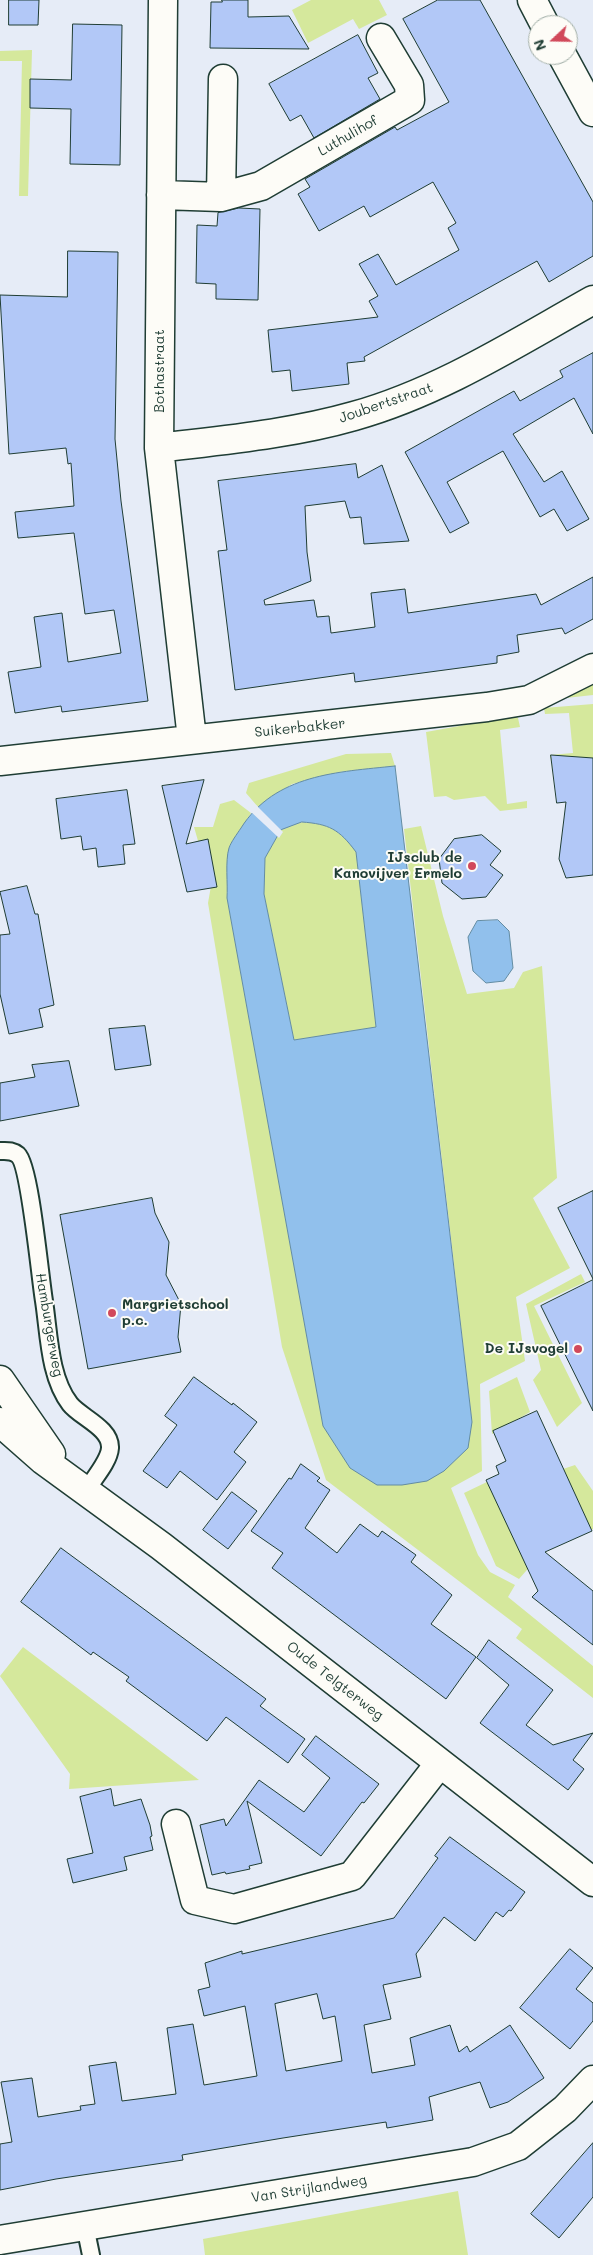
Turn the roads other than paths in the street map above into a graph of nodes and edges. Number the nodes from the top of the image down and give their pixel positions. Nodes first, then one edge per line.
1 (163, 0) edge
2 (532, 0) edge
3 (540, 15) edge
4 (381, 38) dead end
5 (567, 65) edge
6 (223, 79) dead end
7 (593, 112) edge
8 (161, 196) junction
9 (221, 197) junction
10 (593, 300) edge
11 (159, 448) junction
12 (593, 668) edge
13 (192, 739) junction
14 (0, 761) edge
15 (0, 1151) edge
16 (0, 1380) edge
17 (0, 1422) edge
18 (81, 1487) junction
19 (440, 1763) junction
20 (176, 1824) dead end
21 (593, 1882) edge
22 (593, 2080) edge
23 (85, 2226) junction
24 (0, 2240) edge
25 (90, 2255) edge

1 - 8 street, Bothastraat
2 - 3 street
4 - 9 street, Luthulihof
5 - 7 street
6 - 9 street
8 - 9 street, Luthulihof
8 - 11 street, Bothastraat
10 - 11 street, Joubertstraat
11 - 13 street, Bothastraat
12 - 13 street, Suikerbakker
13 - 14 street, Suikerbakker
15 - 18 lane, Hamburgerweg
16 - 18 street, Oude Telgterweg
17 - 18 street, Oude Telgterweg
18 - 19 street, Oude Telgterweg
19 - 20 street
19 - 21 street, Oude Telgterweg
22 - 23 street, Van Strijlandweg
23 - 24 street, Van Strijlandweg
23 - 25 lane

